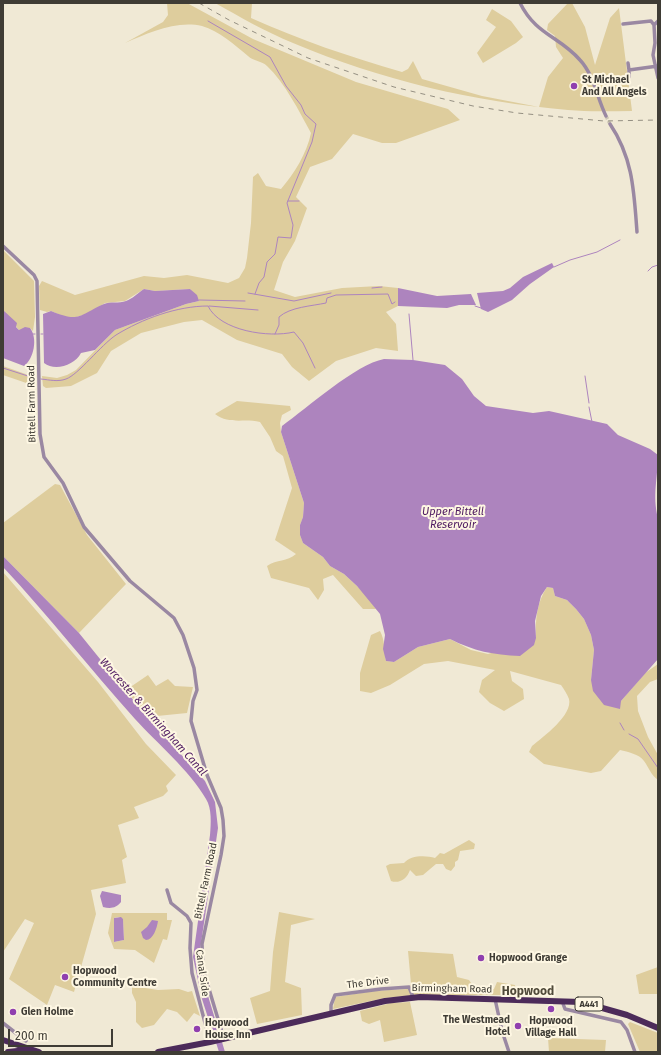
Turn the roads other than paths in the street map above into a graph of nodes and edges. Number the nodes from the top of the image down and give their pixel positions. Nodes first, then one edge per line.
1 (520, 3) edge
2 (658, 21) edge
3 (623, 24) dead end
4 (654, 25) junction
5 (628, 63) dead end
6 (657, 66) edge
7 (629, 70) junction
8 (630, 78) dead end
9 (658, 78) edge
10 (606, 116) tunnel mouth
11 (610, 124) tunnel mouth
12 (637, 232) dead end
13 (3, 246) edge
14 (167, 890) dead end
15 (413, 997) junction
16 (495, 999) junction
17 (562, 1001) junction
18 (331, 1012) junction
19 (621, 1013) junction
20 (621, 1022) junction
21 (3, 1023) edge
22 (658, 1028) edge
23 (223, 1039) junction
24 (3, 1040) edge
25 (26, 1041) dead end
26 (211, 1042) junction
27 (30, 1050) junction
28 (4, 1052) edge
29 (8, 1052) edge
30 (39, 1052) edge
31 (158, 1052) edge
32 (509, 1052) edge
33 (635, 1052) edge

1 - 10 street
2 - 4 street
3 - 4 street
4 - 6 street
5 - 7 street
6 - 7 street
6 - 9 street
7 - 8 street
11 - 12 street
13 - 23 street, Bittell Farm Road
14 - 26 street, Canal Side
15 - 16 highway, Birmingham Road / A441
15 - 18 highway, Birmingham Road / A441
15 - 18 street, The Drive
16 - 17 highway, Birmingham Road / A441
16 - 32 street
17 - 19 highway, Birmingham Road / A441
17 - 20 street
18 - 23 highway, Birmingham Road / A441
19 - 20 street
19 - 22 highway, Birmingham Road / A441
20 - 33 street
21 - 25 street
23 - 26 highway, A441
24 - 27 highway
24 - 28 highway
26 - 31 highway, A441
27 - 29 highway
27 - 30 highway

